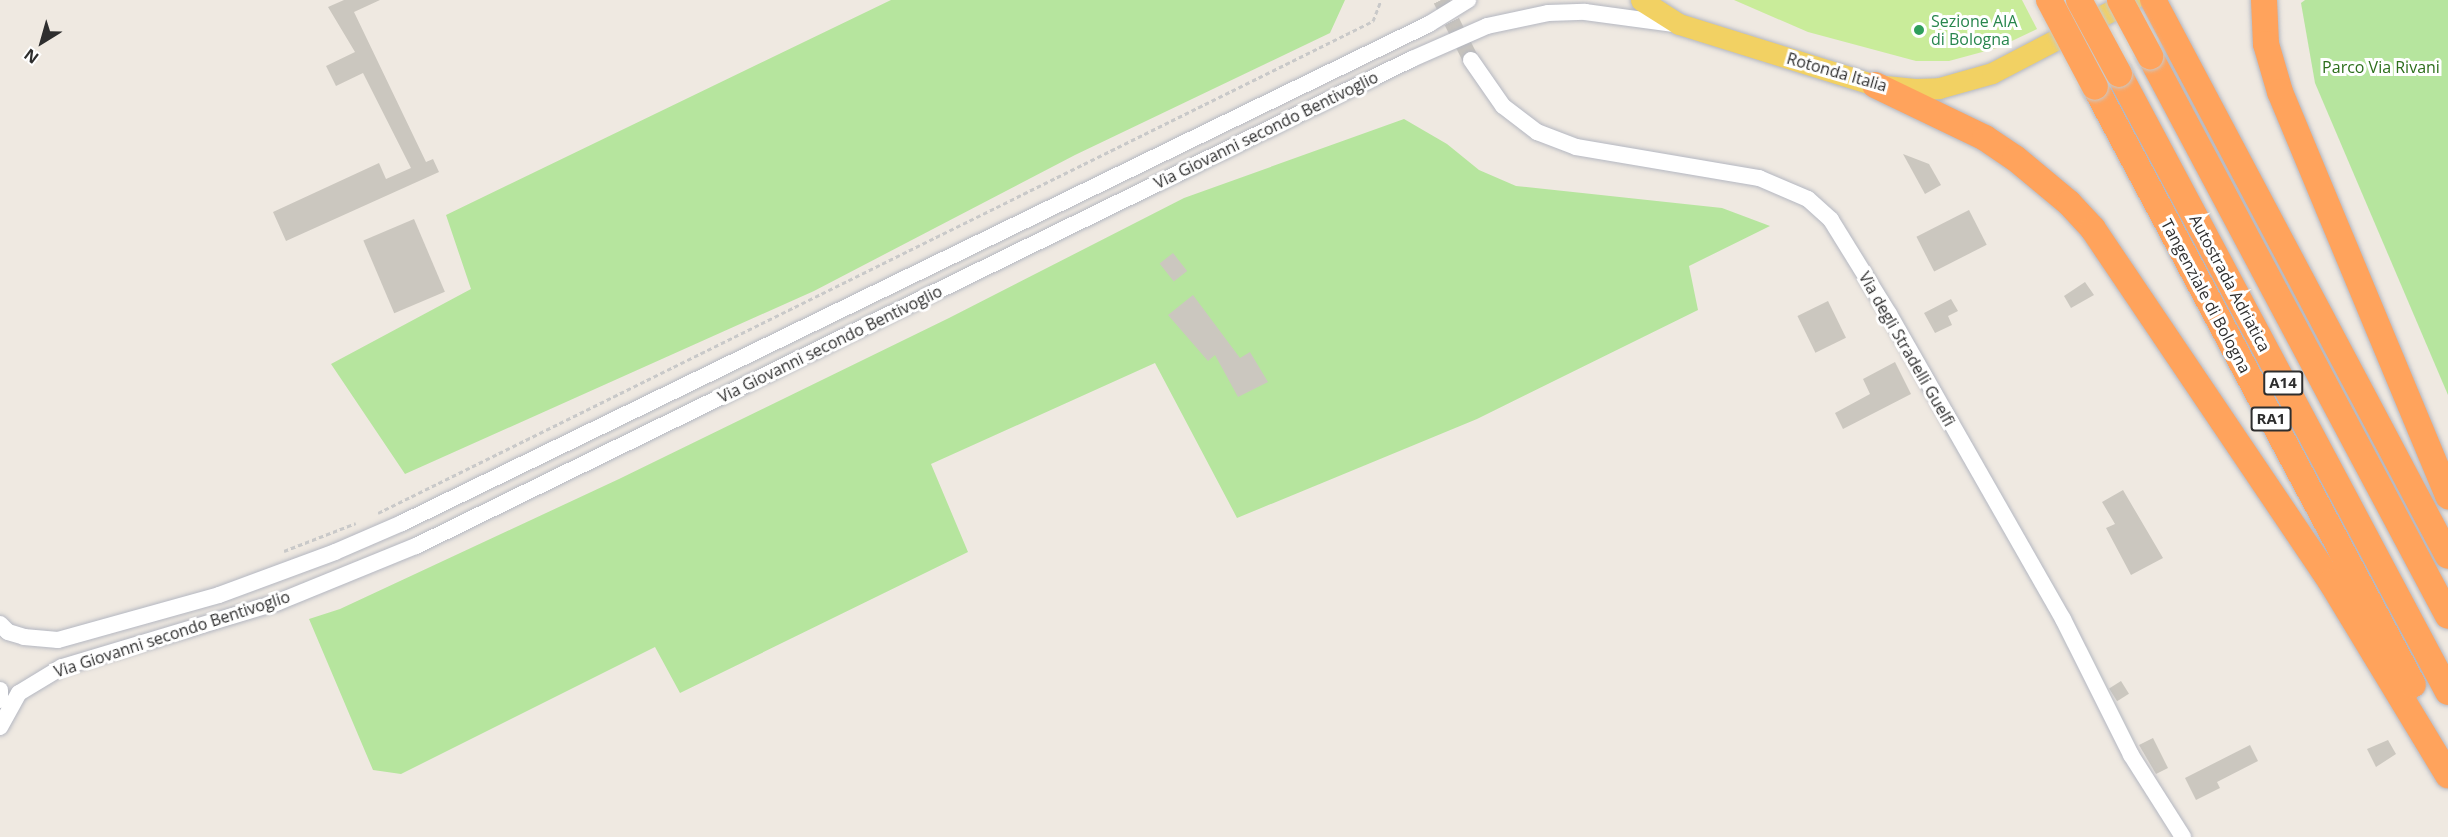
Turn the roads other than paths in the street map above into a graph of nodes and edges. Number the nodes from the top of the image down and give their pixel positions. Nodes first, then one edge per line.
1 (1468, 0) edge
2 (1641, 0) edge
3 (2049, 0) edge
4 (2079, 0) edge
5 (2120, 0) edge
6 (2132, 0) edge
7 (2153, 0) edge
8 (2264, 0) edge
9 (1679, 24) junction
10 (1471, 60) tunnel mouth
11 (1875, 85) junction
12 (2448, 496) edge
13 (2448, 556) edge
14 (2448, 615) edge
15 (0, 624) edge
16 (0, 690) edge
17 (2448, 692) edge
18 (0, 700) edge
19 (0, 727) edge
20 (2448, 750) edge
21 (2448, 775) edge
22 (2183, 837) edge

1 - 15 street, Via Giovanni secondo Bentivoglio
2 - 9 main road, Rotonda Italia
3 - 20 highway, Tangenziale di Bologna / RA1, bridge
4 - 17 highway, Autostrada Adriatica / A14, bridge
5 - 14 highway, A14, bridge
6 - 11 main road, Rotonda Italia
7 - 13 highway
8 - 12 highway
9 - 11 main road, Rotonda Italia
9 - 19 street, Via Giovanni secondo Bentivoglio
10 - 22 street, Via degli Stradelli Guelfi
11 - 21 highway
16 - 18 street

